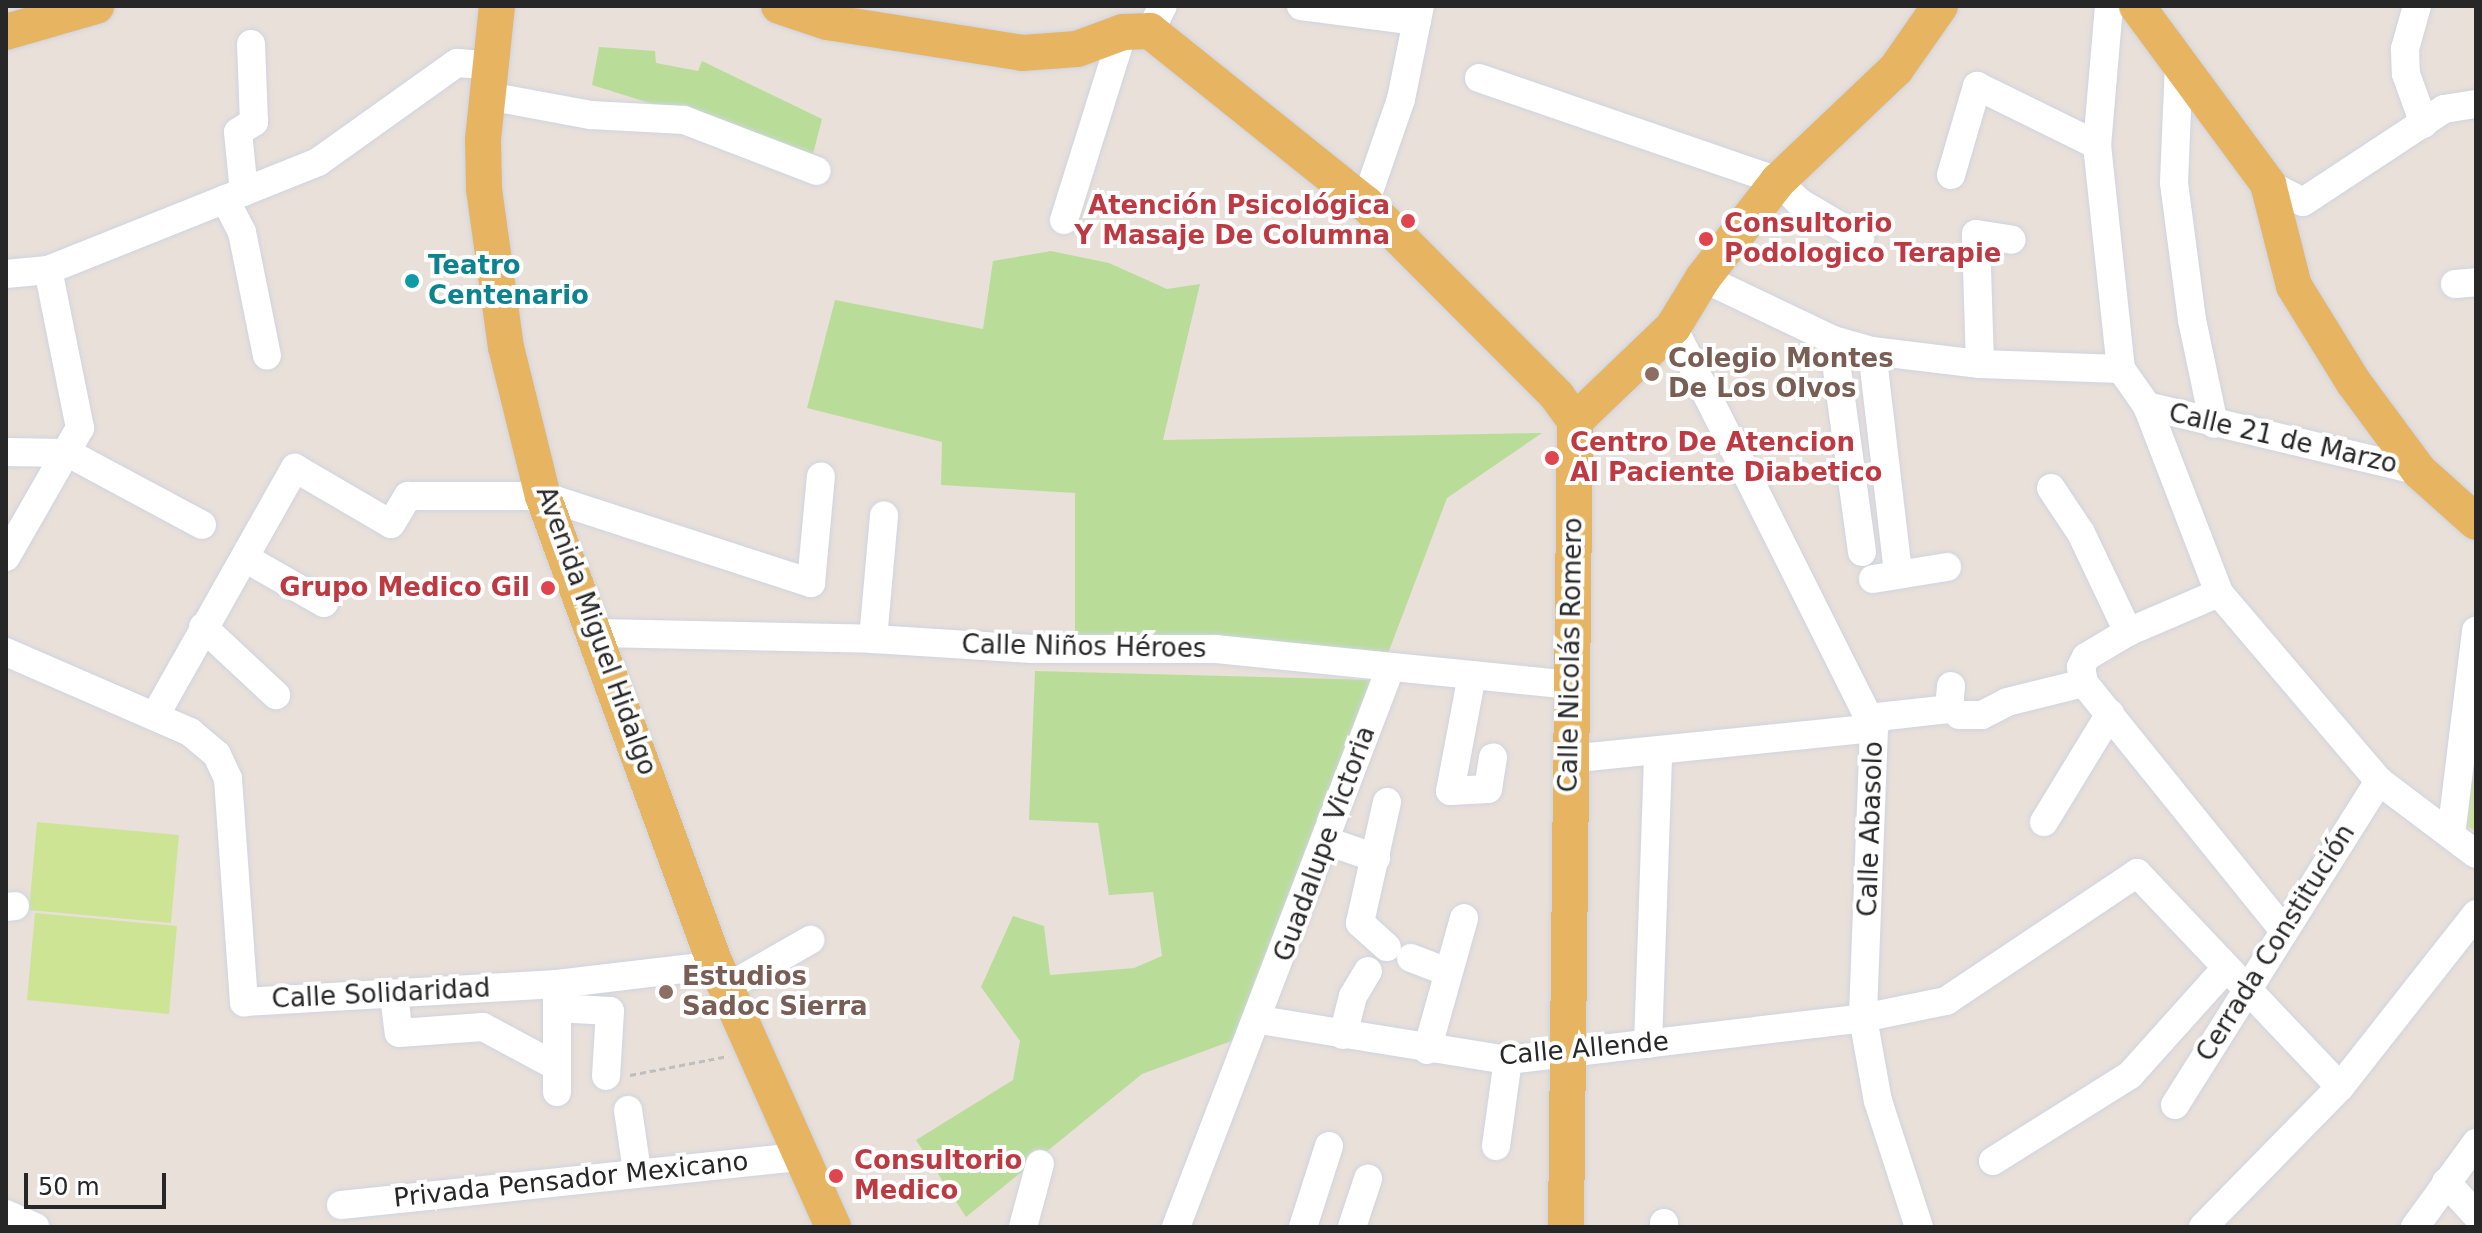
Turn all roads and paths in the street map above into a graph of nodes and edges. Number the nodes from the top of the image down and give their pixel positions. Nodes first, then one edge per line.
1 (96, 6) edge
2 (497, 6) edge
3 (783, 6) edge
4 (1301, 6) edge
5 (1940, 6) edge
6 (2417, 6) edge
7 (2124, 9) edge
8 (61, 11) edge
9 (829, 14) edge
10 (1419, 14) edge
11 (1146, 23) edge
12 (6, 32) edge
13 (251, 44) dead end
14 (2179, 63) junction
15 (1479, 78) dead end
16 (488, 81) junction
17 (2476, 104) edge
18 (2424, 124) junction
19 (2097, 145) junction
20 (817, 171) dead end
21 (1951, 175) dead end
22 (1778, 181) junction
23 (2268, 184) junction
24 (235, 196) junction
25 (1365, 203) junction
26 (1064, 220) dead end
27 (1860, 238) dead end
28 (2012, 240) dead end
29 (48, 270) junction
30 (6, 274) edge
31 (1703, 278) junction
32 (1673, 327) junction
33 (1833, 340) junction
34 (1872, 351) junction
35 (267, 356) dead end
36 (1980, 364) junction
37 (2121, 369) junction
38 (2147, 406) junction
39 (1575, 421) junction
40 (2214, 424) junction
41 (6, 452) edge
42 (68, 453) junction
43 (2419, 471) junction
44 (821, 476) dead end
45 (2051, 488) dead end
46 (543, 496) junction
47 (884, 515) dead end
48 (2476, 522) edge
49 (202, 525) dead end
50 (1862, 552) dead end
51 (6, 557) edge
52 (245, 558) junction
53 (1947, 567) dead end
54 (2219, 593) junction
55 (324, 603) dead end
56 (203, 627) junction
57 (2476, 631) edge
58 (2128, 632) junction
59 (598, 633) junction
60 (873, 639) junction
61 (6, 652) edge
62 (1390, 669) junction
63 (1472, 675) junction
64 (2084, 683) junction
65 (1569, 685) junction
66 (1951, 686) dead end
67 (276, 695) dead end
68 (2110, 714) junction
69 (1959, 715) dead end
70 (155, 716) junction
71 (1871, 723) junction
72 (1658, 752) junction
73 (1493, 757) dead end
74 (1569, 759) junction
75 (2379, 781) junction
76 (1387, 802) dead end
77 (2044, 822) dead end
78 (2451, 835) junction
79 (1326, 841) junction
80 (2476, 854) edge
81 (1376, 858) junction
82 (2476, 914) edge
83 (1464, 918) dead end
84 (2282, 928) junction
85 (810, 940) dead end
86 (2226, 968) junction
87 (1368, 971) dead end
88 (1447, 972) junction
89 (722, 976) junction
90 (2247, 990) junction
91 (394, 995) junction
92 (557, 996) junction
93 (1863, 1018) junction
94 (1260, 1020) junction
95 (1343, 1035) junction
96 (1648, 1044) junction
97 (1427, 1050) junction
98 (1565, 1055) junction
99 (728, 1056) dead end
100 (1508, 1060) junction
101 (606, 1076) joint
102 (2340, 1087) junction
103 (2175, 1105) dead end
104 (628, 1110) dead end
105 (2476, 1143) edge
106 (1329, 1146) dead end
107 (1496, 1146) dead end
108 (801, 1157) junction
109 (1993, 1161) dead end
110 (1040, 1164) dead end
111 (637, 1171) junction
112 (1368, 1179) dead end
113 (2446, 1182) junction
114 (341, 1205) dead end
115 (6, 1214) edge
116 (2476, 1215) edge
117 (35, 1227) edge
118 (833, 1227) edge
119 (1023, 1227) edge
120 (1176, 1227) edge
121 (1303, 1227) edge
122 (1352, 1227) edge
123 (1566, 1227) edge
124 (1919, 1227) edge
125 (2203, 1227) edge
126 (2415, 1227) edge

1 - 8 main road
2 - 16 main road, Avenida Miguel Hidalgo
3 - 9 main road
4 - 10 street
5 - 22 main road
6 - 18 street
7 - 14 main road
7 - 19 street
8 - 12 main road
9 - 11 main road
10 - 25 street
11 - 25 main road
11 - 26 street
13 - 24 street
14 - 23 main road
14 - 40 street
15 - 22 street
16 - 20 street
16 - 24 street
16 - 46 main road, Avenida Miguel Hidalgo
17 - 18 street
18 - 23 street
19 - 21 street
19 - 37 street
22 - 27 street
22 - 31 main road
23 - 43 main road
24 - 29 street
24 - 35 street
25 - 39 main road
28 - 36 street
29 - 30 street
29 - 42 street
31 - 32 main road
31 - 33 street
32 - 39 main road
32 - 71 street, Calle Abasolo
33 - 34 street
33 - 50 street
34 - 36 street
34 - 53 street
36 - 37 street
37 - 38 street
38 - 40 street, Calle 21 de Marzo
38 - 54 street
39 - 65 main road, Calle Nicolás Romero
40 - 43 street, Calle 21 de Marzo
41 - 42 street
42 - 49 street
42 - 51 street
43 - 48 main road
44 - 46 street
45 - 58 street
46 - 52 street
46 - 59 main road, Avenida Miguel Hidalgo
47 - 60 street
52 - 55 street
52 - 56 street
54 - 58 street
54 - 75 street
56 - 67 street
56 - 70 street
57 - 78 street
58 - 64 street
59 - 60 street, Calle Niños Héroes
59 - 89 main road, Avenida Miguel Hidalgo
60 - 62 street, Calle Niños Héroes
61 - 70 street, Calle Solidaridad
62 - 63 street, Calle Niños Héroes
62 - 79 street, Guadalupe Victoria
63 - 65 street, Calle Niños Héroes
63 - 73 street
64 - 68 street
64 - 69 street
65 - 74 main road, Calle Nicolás Romero
66 - 71 street
68 - 77 street
68 - 84 street
70 - 91 street, Calle Solidaridad
71 - 72 street
71 - 93 street, Calle Abasolo
72 - 74 street
72 - 96 street
74 - 98 main road, Calle Nicolás Romero
75 - 78 street
75 - 84 street, Cerrada Constitución
76 - 81 street
78 - 80 street
79 - 81 street
79 - 94 street, Guadalupe Victoria
81 - 88 street
82 - 102 street
83 - 88 street
84 - 90 street, Cerrada Constitución
85 - 89 street
86 - 90 street
86 - 93 street, Calle Allende
86 - 109 street
87 - 95 street
88 - 97 street
89 - 92 street, Calle Solidaridad
89 - 108 main road, Avenida Miguel Hidalgo
90 - 102 street
90 - 103 street, Cerrada Constitución
91 - 92 street, Calle Solidaridad
91 - 92 street
92 - 101 street
93 - 96 street, Calle Allende
93 - 124 street, Calle Abasolo
94 - 95 street, Calle Allende
94 - 120 street, Guadalupe Victoria
95 - 97 street, Calle Allende
96 - 98 street, Calle Allende
97 - 100 street, Calle Allende
98 - 100 street, Calle Allende
98 - 123 main road, Calle Nicolás Romero
99 - 101 path
100 - 107 street
102 - 125 street
104 - 111 street
105 - 113 street
106 - 121 street
108 - 111 street, Privada Pensador Mexicano
108 - 118 main road, Avenida Miguel Hidalgo
110 - 119 street
111 - 114 street, Privada Pensador Mexicano
112 - 122 street
113 - 116 street
113 - 126 street
115 - 117 street

